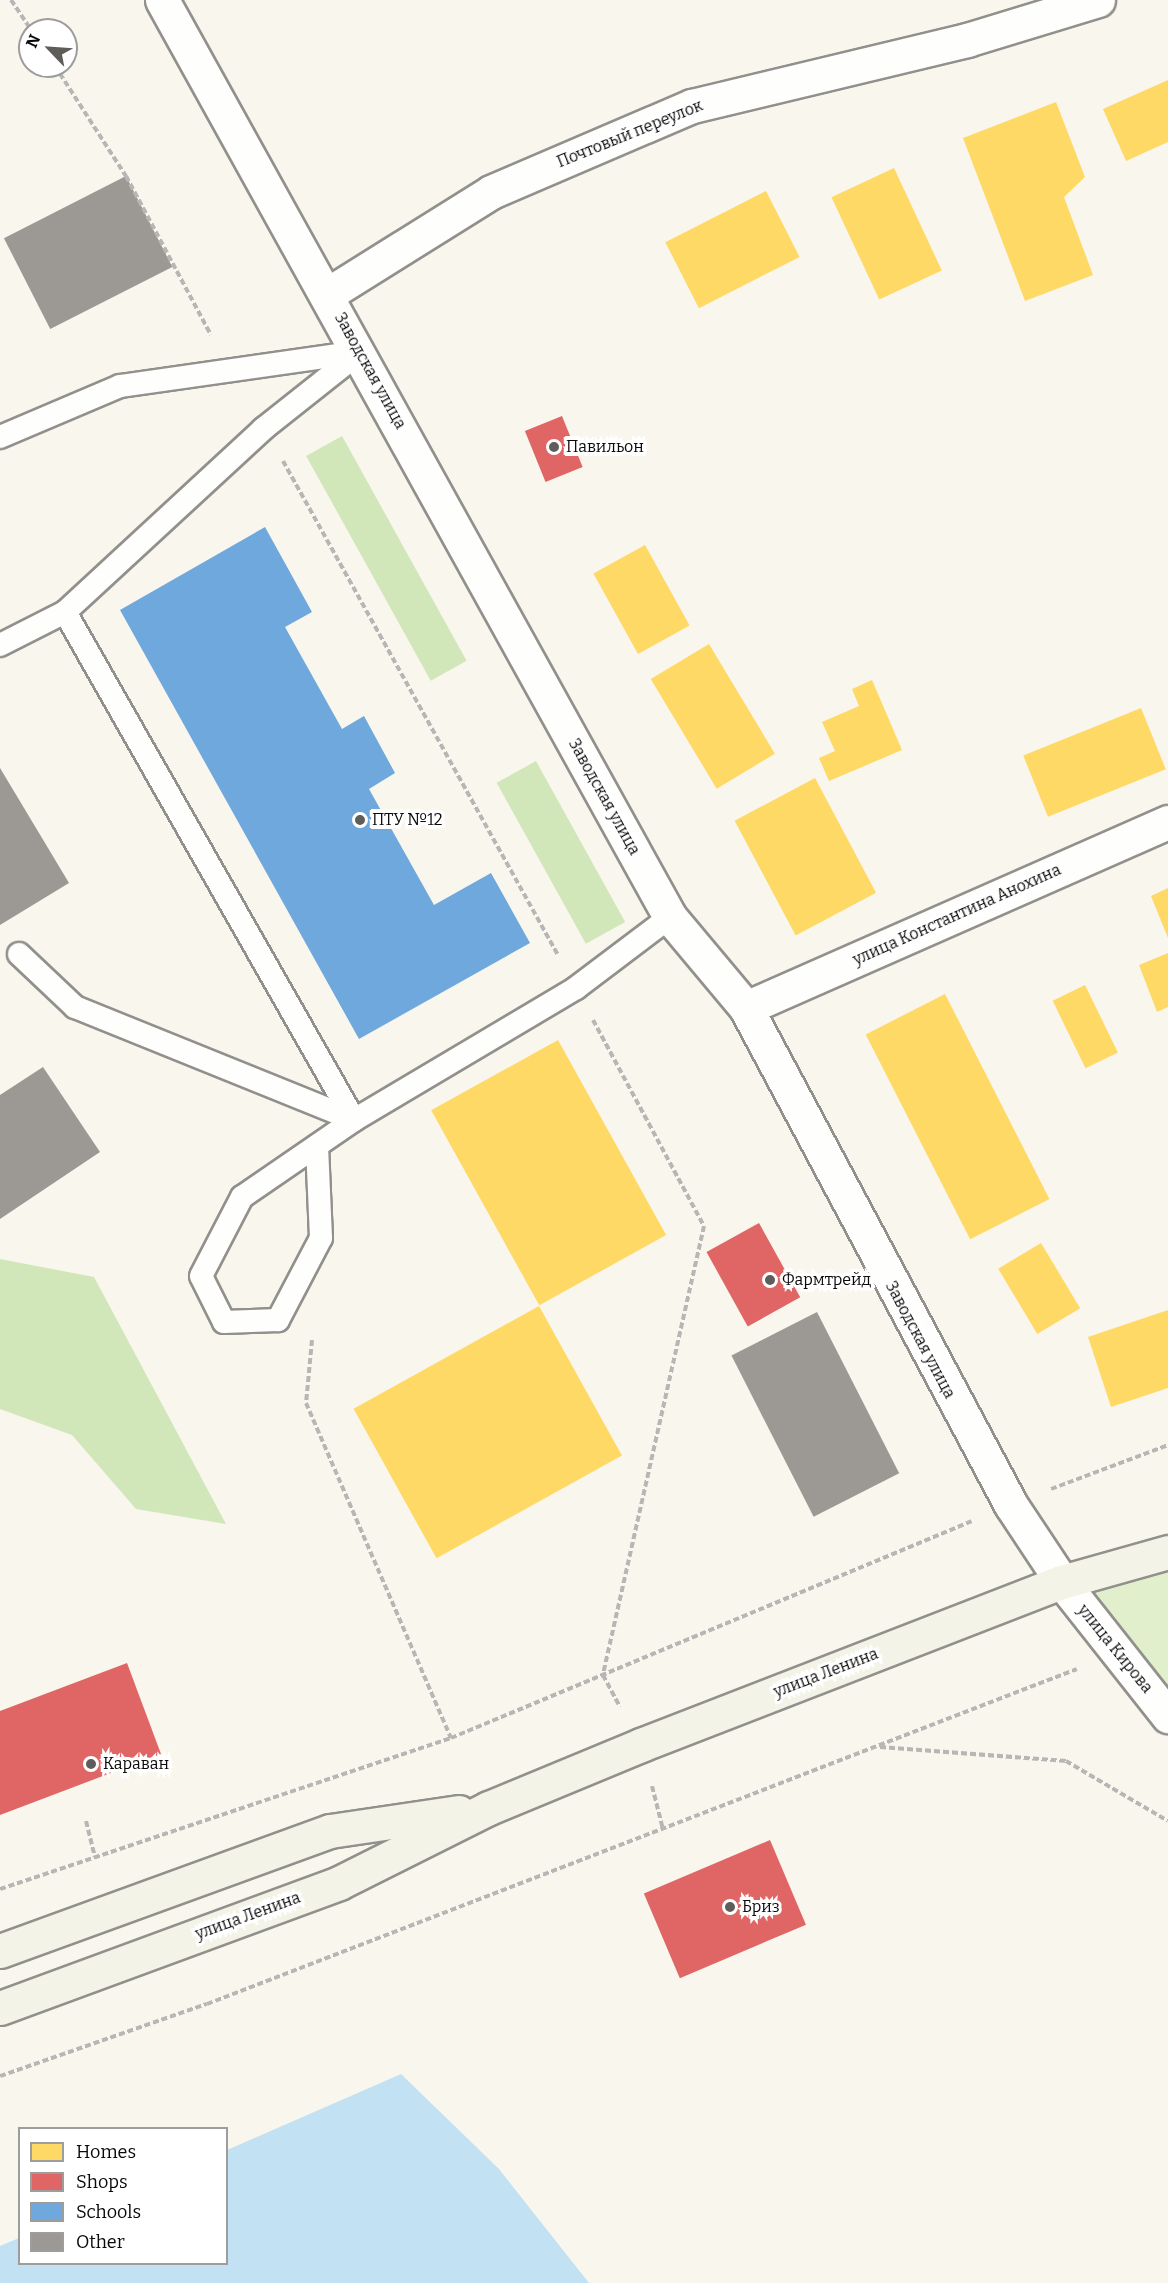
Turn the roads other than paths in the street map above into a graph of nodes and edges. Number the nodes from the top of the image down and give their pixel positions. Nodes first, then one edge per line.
1 (162, 0) edge
2 (1098, 0) edge
3 (328, 294) junction
4 (360, 352) junction
5 (0, 437) edge
6 (64, 612) junction
7 (0, 645) edge
8 (1168, 822) edge
9 (670, 917) junction
10 (19, 954) dead end
11 (747, 1008) junction
12 (354, 1120) junction
13 (317, 1146) junction
14 (1168, 1552) edge
15 (1062, 1582) junction
16 (1168, 1716) edge
17 (489, 1808) junction
18 (0, 1952) edge
19 (0, 2008) edge

1 - 3 street, Заводская улица
2 - 3 street, Почтовый переулок
3 - 4 street, Заводская улица
4 - 5 lane
4 - 6 lane
4 - 9 street, Заводская улица
6 - 7 lane
6 - 12 lane
8 - 11 street, улица Константина Анохина
9 - 11 street, Заводская улица
9 - 12 lane
10 - 12 lane
11 - 15 street, Заводская улица
12 - 13 lane
13 - 13 lane
14 - 15 main road, улица Ленина
15 - 16 street, улица Кирова
15 - 17 main road, улица Ленина
17 - 18 main road, улица Ленина
17 - 19 main road, улица Ленина

